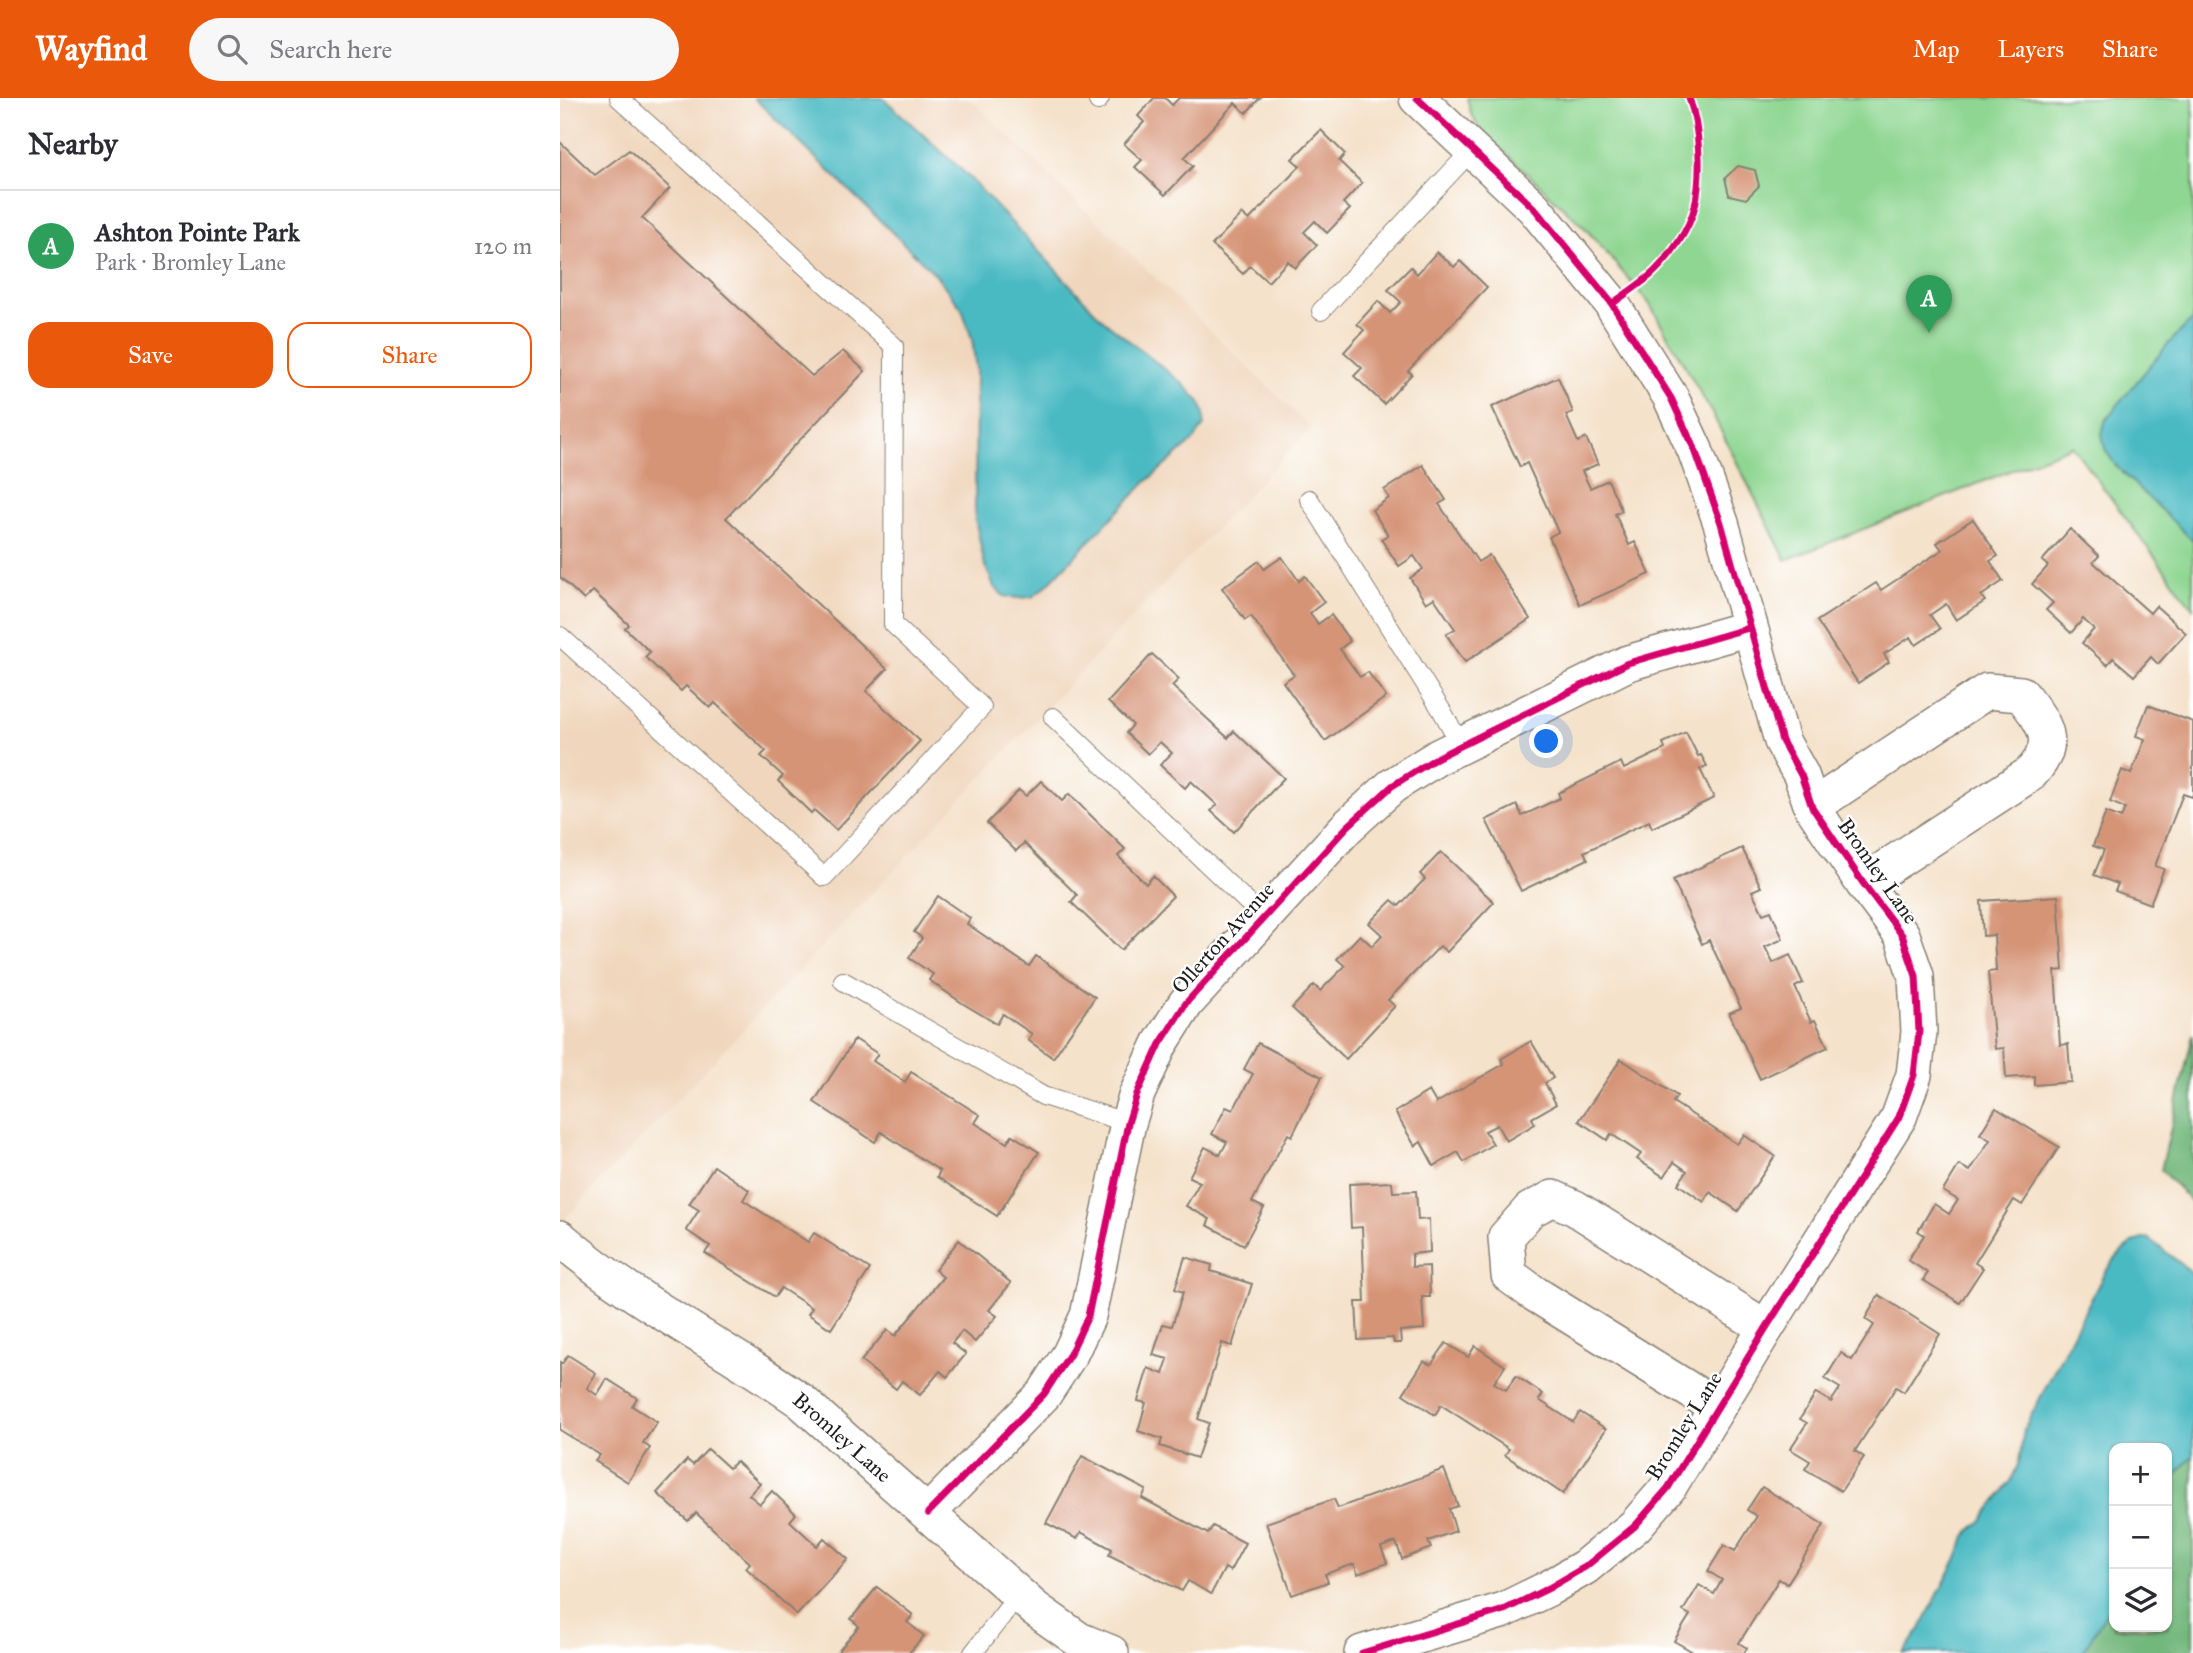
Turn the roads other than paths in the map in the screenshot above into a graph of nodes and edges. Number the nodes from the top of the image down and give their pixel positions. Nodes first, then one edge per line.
1 (619, 98) edge
2 (1419, 99) edge
3 (1472, 150) junction
4 (1321, 311) dead end
5 (1309, 499) dead end
6 (1749, 628) junction
7 (560, 636) edge
8 (1053, 717) dead end
9 (1461, 746) junction
10 (1812, 807) junction
11 (1863, 883) junction
12 (1264, 918) junction
13 (843, 981) dead end
14 (1128, 1123) junction
15 (560, 1238) edge
16 (1766, 1328) junction
17 (1717, 1407) junction
18 (928, 1513) junction
19 (1019, 1594) junction
20 (973, 1653) edge
21 (1111, 1653) edge
22 (1362, 1653) edge

1 - 7 lane
2 - 3 street, Bromley Lane
3 - 4 lane
3 - 6 street, Bromley Lane
5 - 9 lane
6 - 9 street, Ollerton Avenue
6 - 10 street, Bromley Lane
8 - 12 lane
9 - 12 street, Ollerton Avenue
10 - 11 street, Bromley Lane
10 - 11 street
11 - 16 street, Bromley Lane
12 - 14 street, Ollerton Avenue
13 - 14 lane
14 - 18 street, Ollerton Avenue
15 - 18 street, Bromley Lane
16 - 17 street, Bromley Lane
16 - 17 street
17 - 22 street, Bromley Lane
18 - 19 street, Bromley Lane
19 - 20 lane
19 - 21 street, Bromley Lane

